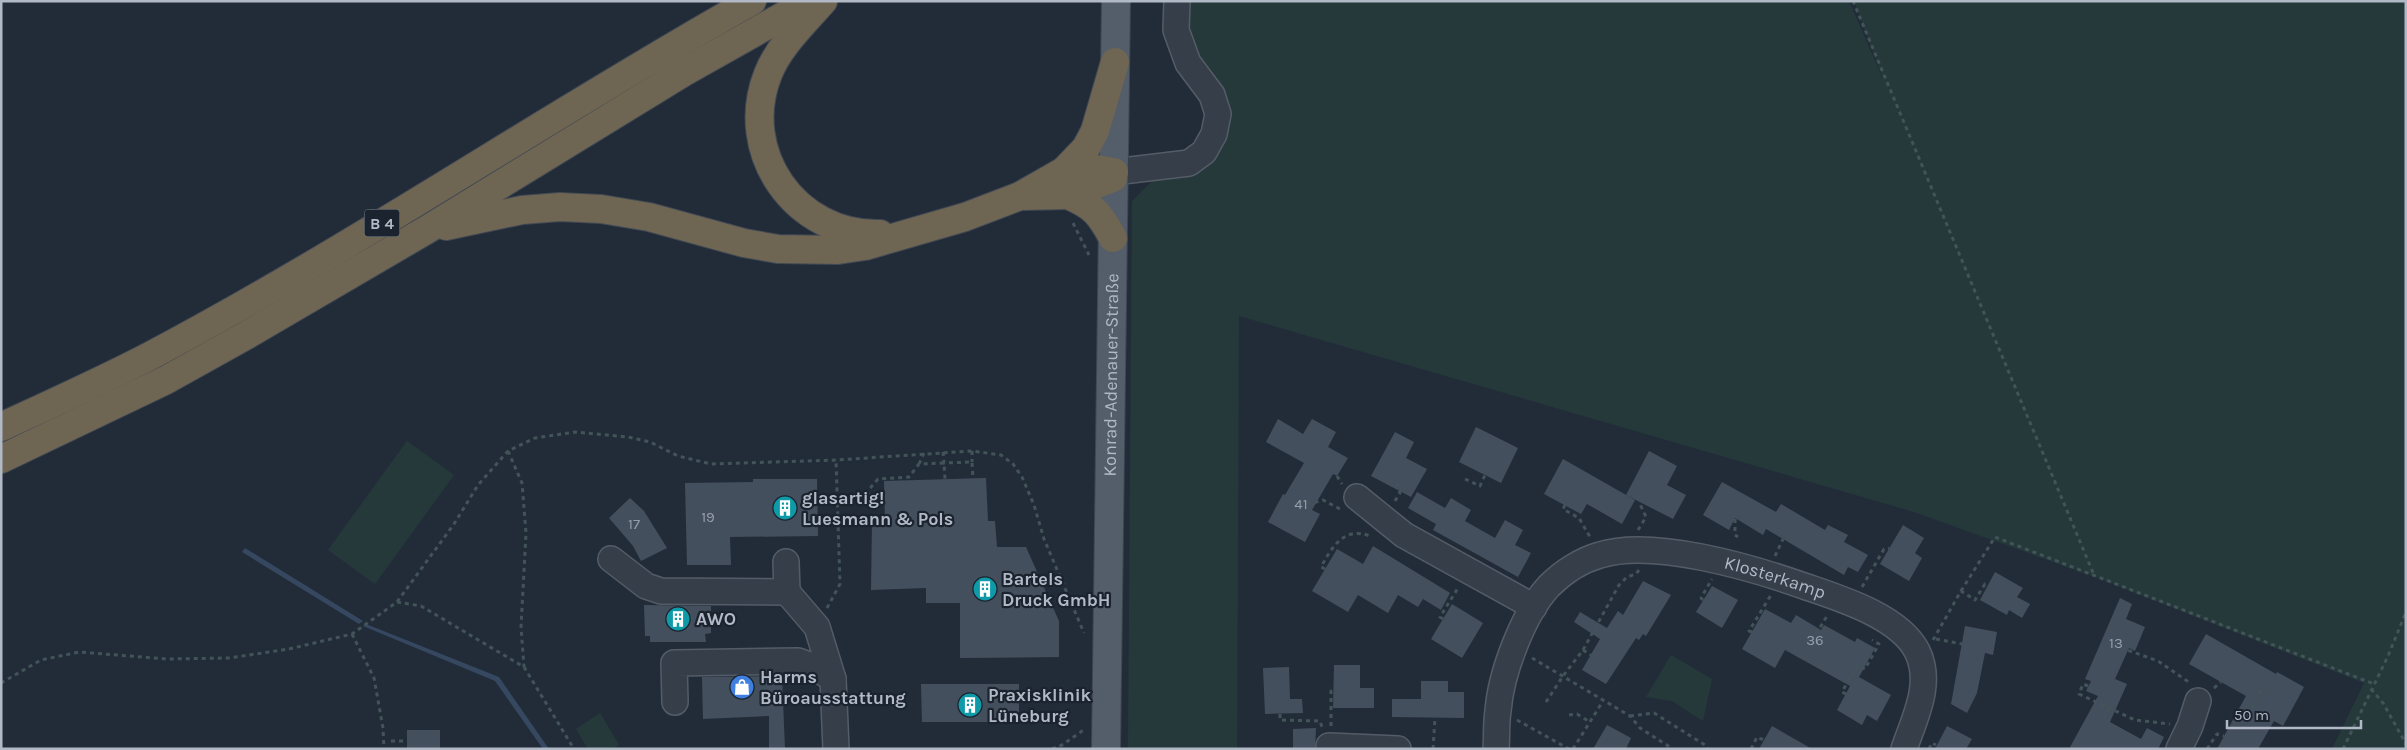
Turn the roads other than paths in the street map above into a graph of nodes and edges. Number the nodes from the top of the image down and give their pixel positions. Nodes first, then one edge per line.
1 (752, 1) edge
2 (810, 1) edge
3 (824, 1) edge
4 (1116, 1) edge
5 (1177, 1) edge
6 (1115, 62) junction
7 (1114, 175) junction
8 (1066, 183) junction
9 (428, 229) junction
10 (909, 233) junction
11 (1113, 238) junction
12 (1, 427) edge
13 (1, 459) edge
14 (1356, 497) road end
15 (610, 559) dead end
16 (786, 562) dead end
17 (787, 592) junction
18 (1534, 607) junction
19 (833, 679) junction
20 (2196, 693) road end
21 (675, 702) dead end
22 (1099, 739) edge
23 (1330, 746) road end
24 (836, 749) edge
25 (1398, 749) edge
26 (1496, 749) edge
27 (1904, 749) edge
28 (2179, 749) edge

1 - 12 highway, B 4
2 - 9 highway, B 4
3 - 10 highway
4 - 6 main road, Konrad-Adenauer-Straße
5 - 7 street
6 - 7 main road, Konrad-Adenauer-Straße
6 - 8 highway
7 - 8 highway
7 - 11 main road, Konrad-Adenauer-Straße
8 - 10 highway
8 - 11 highway
9 - 10 highway
9 - 13 highway, B 4
11 - 22 main road, Konrad-Adenauer-Straße
14 - 18 street
15 - 17 street
16 - 17 street
17 - 19 street
18 - 26 street, Klosterkamp
18 - 27 street, Klosterkamp
19 - 21 street
19 - 24 street
20 - 28 street
23 - 25 street

